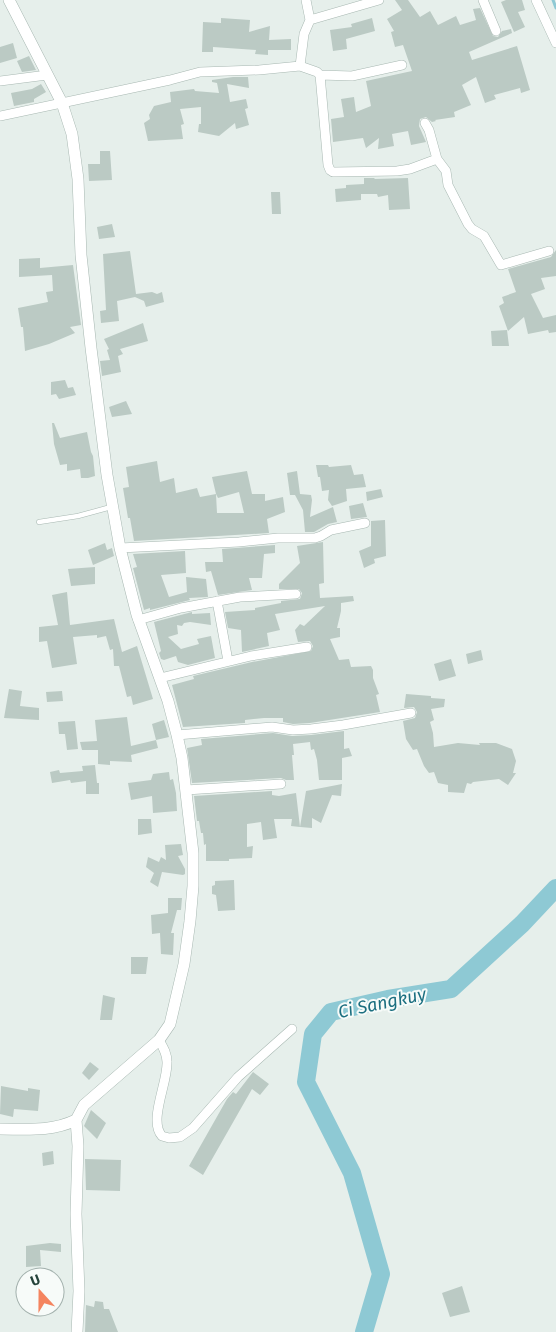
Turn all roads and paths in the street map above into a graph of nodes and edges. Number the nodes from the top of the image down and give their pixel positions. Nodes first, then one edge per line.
1 (9, 0) edge
2 (306, 0) edge
3 (379, 0) edge
4 (484, 0) edge
5 (536, 0) edge
6 (310, 20) junction
7 (496, 31) dead end
8 (556, 43) edge
9 (402, 65) dead end
10 (300, 66) junction
11 (47, 75) junction
12 (320, 75) junction
13 (0, 81) edge
14 (62, 103) junction
15 (0, 116) edge
16 (425, 123) dead end
17 (437, 158) junction
18 (549, 251) dead end
19 (112, 506) junction
20 (39, 522) dead end
21 (365, 524) dead end
22 (120, 548) junction
23 (296, 594) dead end
24 (217, 601) junction
25 (138, 620) junction
26 (307, 648) dead end
27 (228, 661) junction
28 (160, 678) junction
29 (411, 713) dead end
30 (178, 735) junction
31 (281, 784) dead end
32 (186, 790) junction
33 (292, 1029) dead end
34 (159, 1040) junction
35 (76, 1120) junction
36 (0, 1129) edge
37 (77, 1332) edge

1 - 11 street
2 - 6 street
3 - 6 street
4 - 7 street
5 - 8 street
6 - 10 street
9 - 12 street
10 - 12 street
10 - 14 street
11 - 13 street
11 - 14 street
12 - 17 street
14 - 15 street
14 - 19 street
16 - 17 street
17 - 18 street
19 - 20 lane
19 - 22 street
21 - 22 street
22 - 25 street
23 - 24 street
24 - 25 street
24 - 27 street
25 - 28 street
26 - 27 street
27 - 28 street
28 - 30 street
29 - 30 street
30 - 32 street
31 - 32 street
32 - 34 street
33 - 34 street
34 - 35 street
35 - 36 street
35 - 37 street

